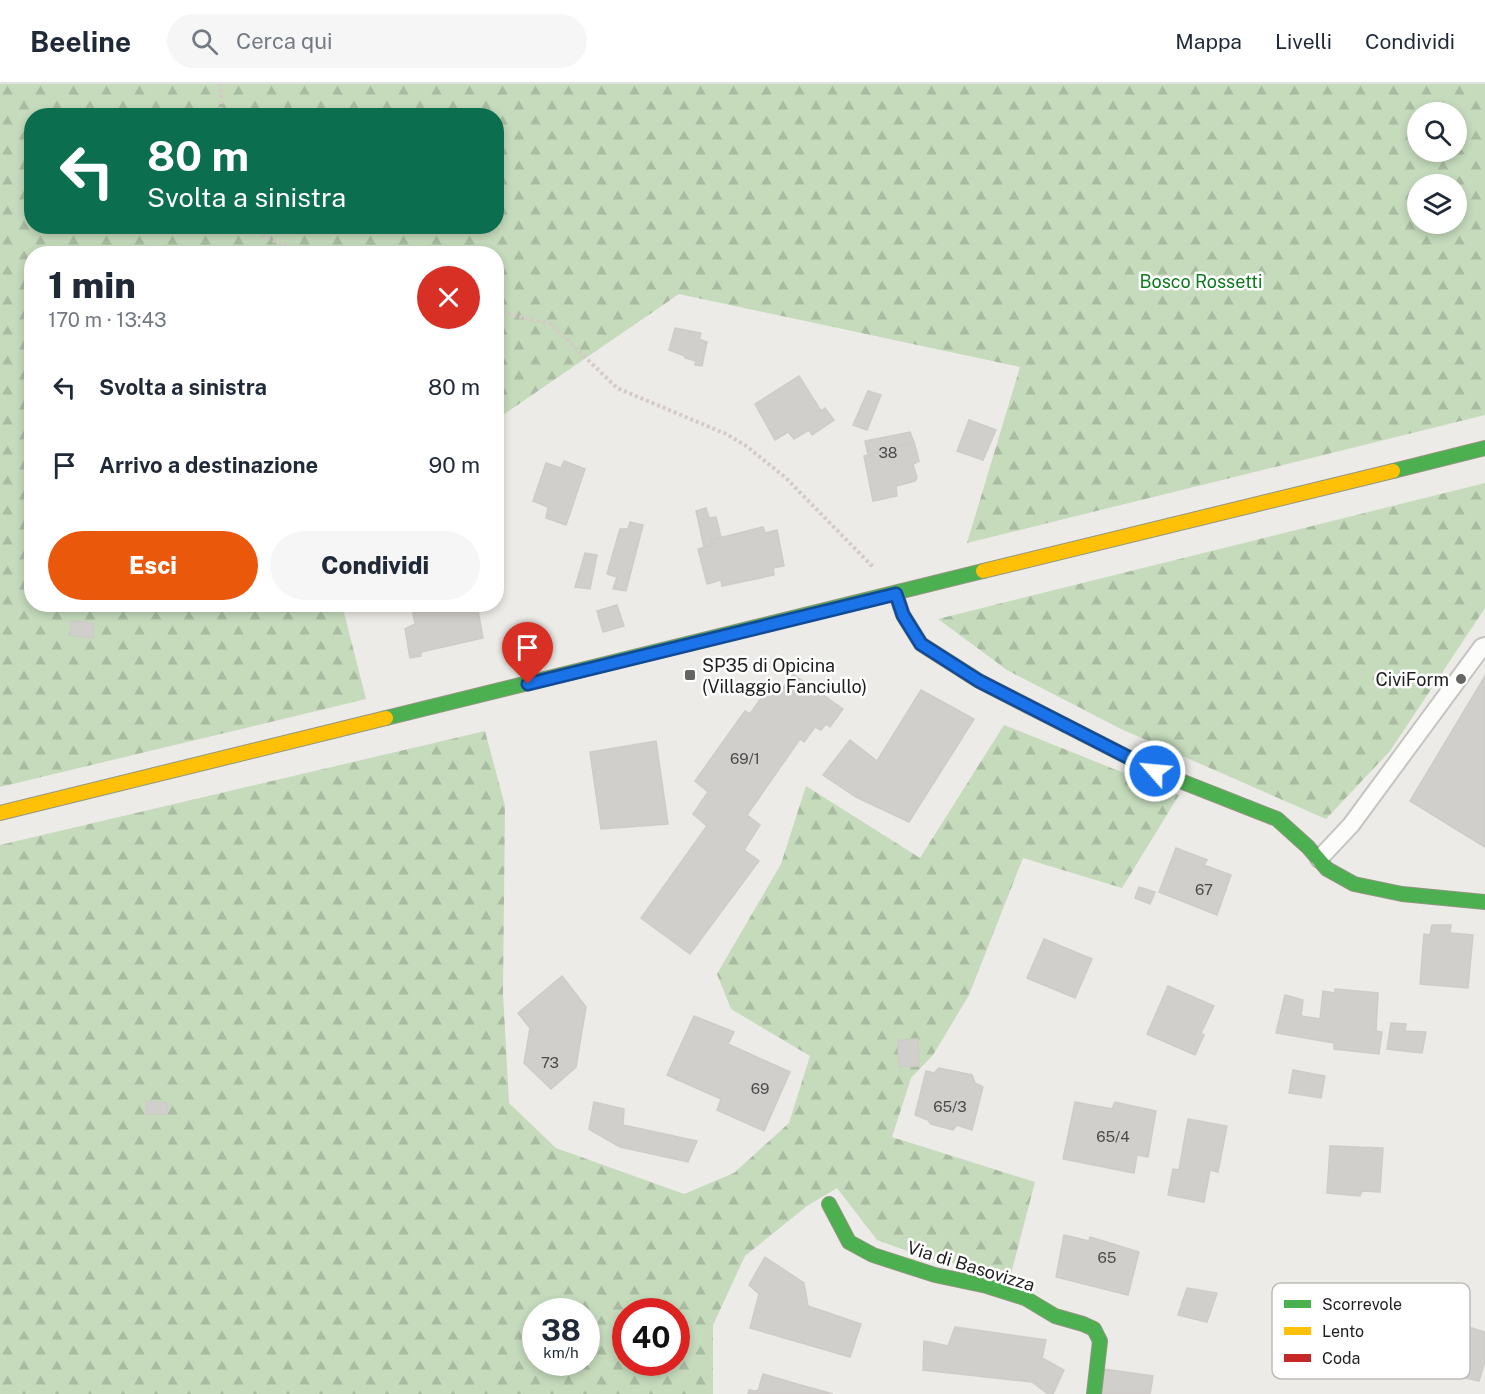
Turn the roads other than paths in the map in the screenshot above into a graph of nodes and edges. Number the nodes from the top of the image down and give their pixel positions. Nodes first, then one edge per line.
1 (1485, 448) edge
2 (896, 594) junction
3 (1485, 646) edge
4 (0, 813) edge
5 (1319, 859) junction
6 (1485, 902) edge
7 (830, 1204) dead end
8 (1094, 1394) edge

1 - 2 main road
2 - 4 main road
2 - 5 main road
3 - 5 lane
5 - 6 main road
7 - 8 main road, Via di Basovizza

